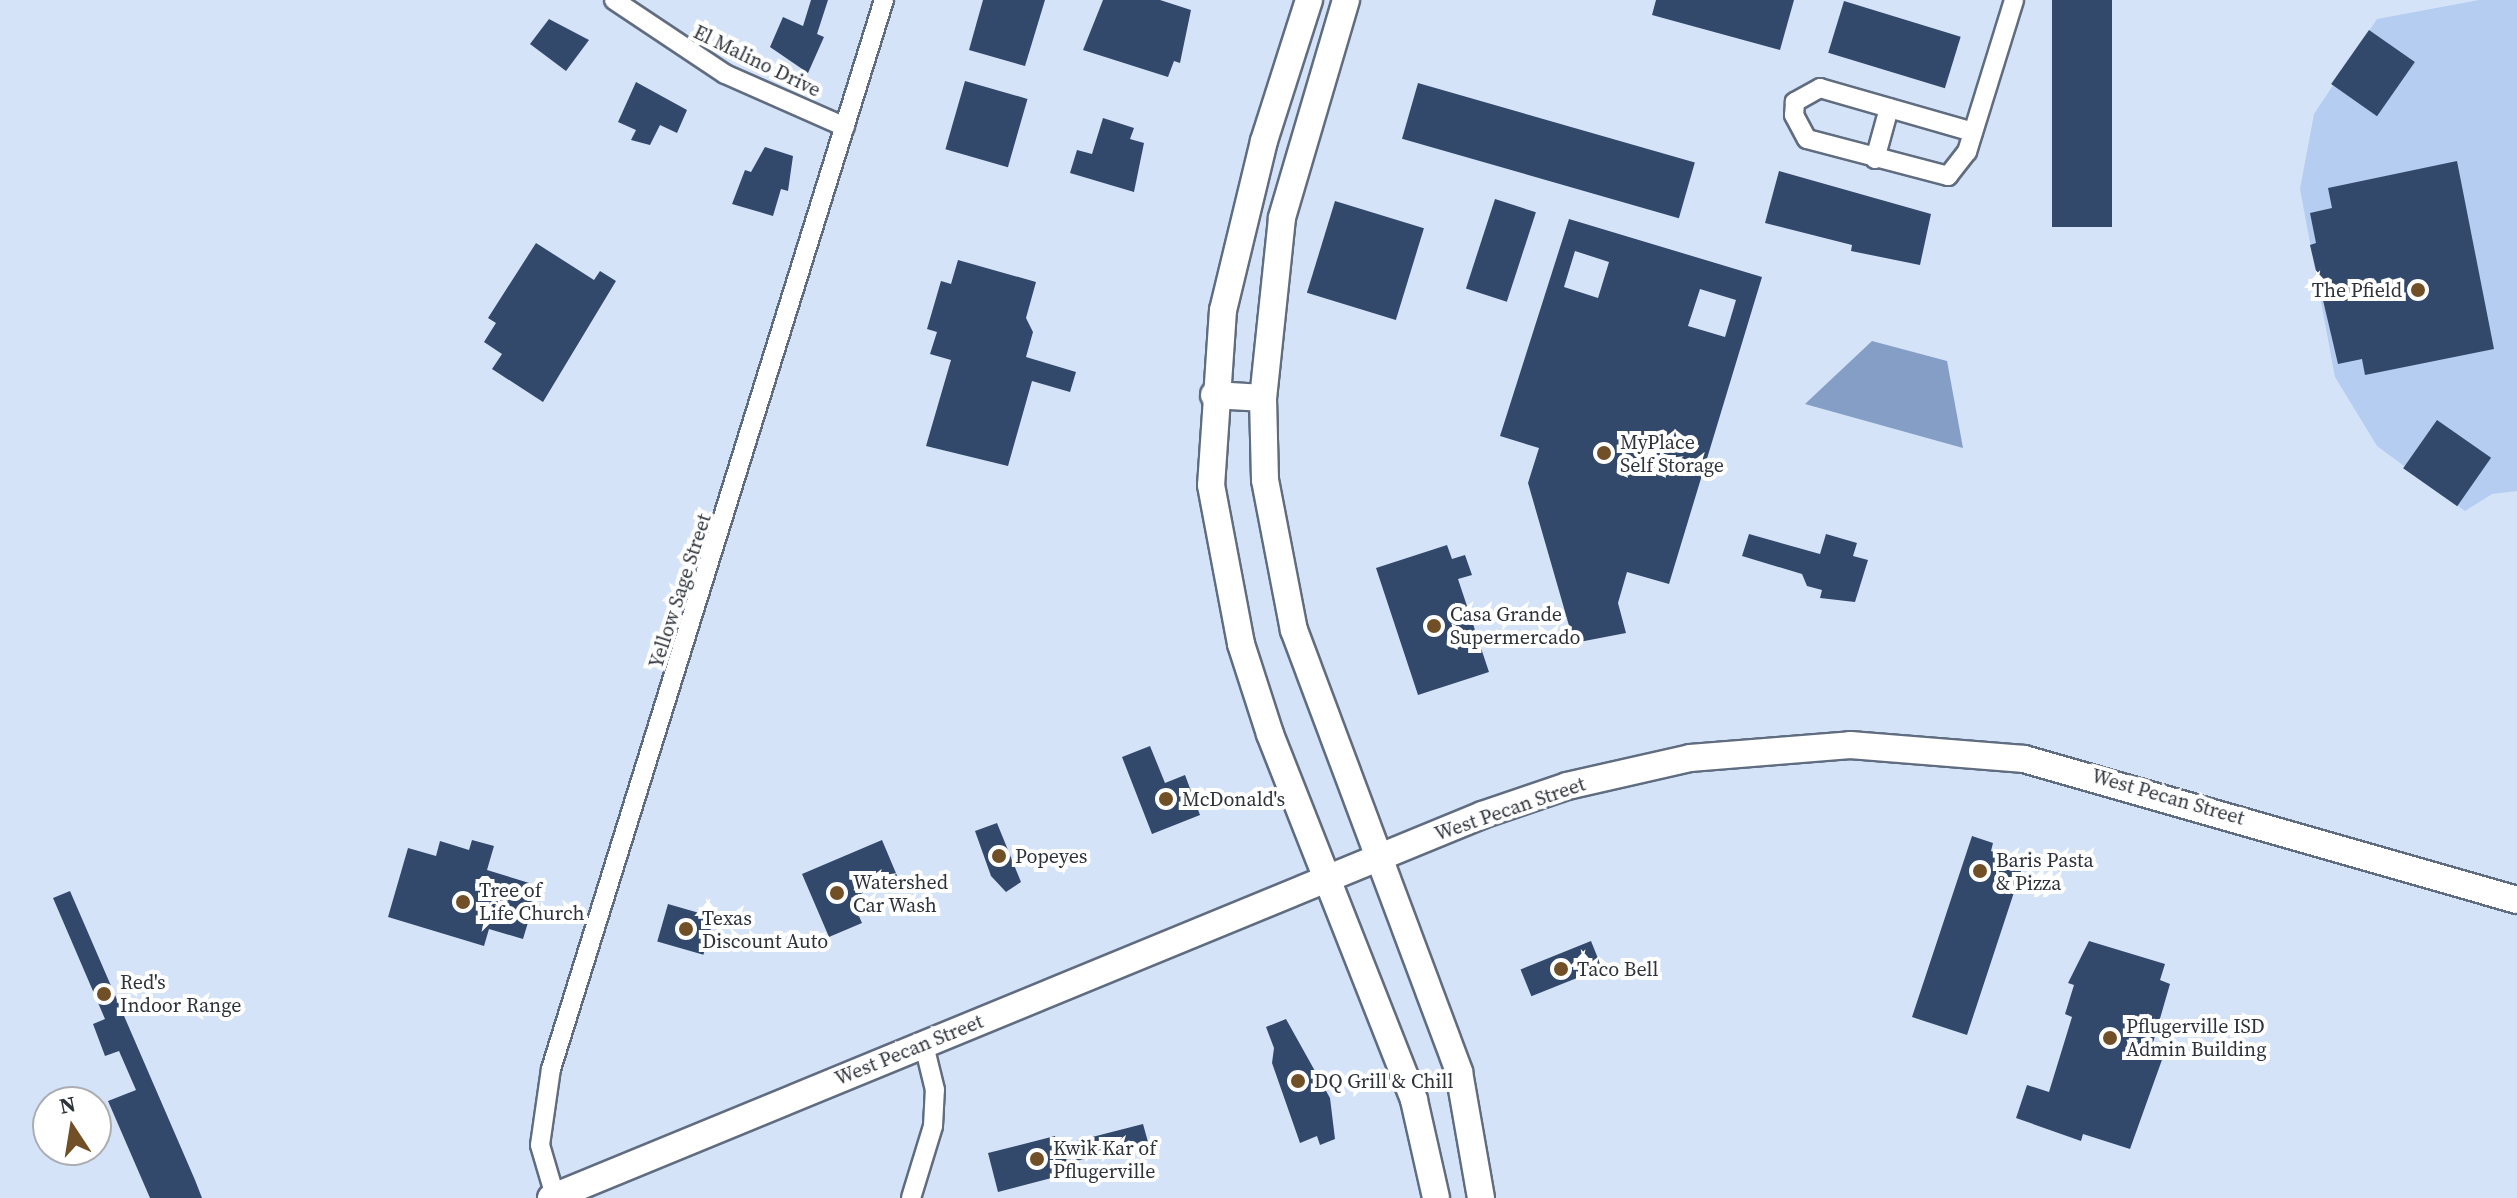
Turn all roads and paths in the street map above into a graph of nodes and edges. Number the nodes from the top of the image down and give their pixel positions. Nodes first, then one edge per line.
1 (614, 0) edge
2 (884, 0) edge
3 (1312, 0) edge
4 (2014, 0) edge
5 (1345, 4) edge
6 (1889, 108) junction
7 (845, 127) junction
8 (1973, 132) junction
9 (1875, 159) junction
10 (1214, 395) junction
11 (1263, 398) junction
12 (1377, 859) junction
13 (1326, 880) junction
14 (2517, 900) edge
15 (924, 1045) junction
16 (553, 1197) edge
17 (911, 1198) edge
18 (1436, 1198) edge
19 (1481, 1198) edge

1 - 7 street, El Malino Drive
2 - 7 street, Yellow Sage Street
3 - 5 street
3 - 10 main road
4 - 8 street
5 - 11 main road
6 - 8 street
6 - 9 street
6 - 9 street
7 - 16 street, Yellow Sage Street
8 - 9 street
10 - 11 main road
10 - 13 main road
11 - 12 main road
12 - 13 main road, West Pecan Street
12 - 14 main road, West Pecan Street
12 - 19 main road
13 - 15 main road, West Pecan Street
13 - 18 main road
15 - 16 main road, West Pecan Street
15 - 17 street

